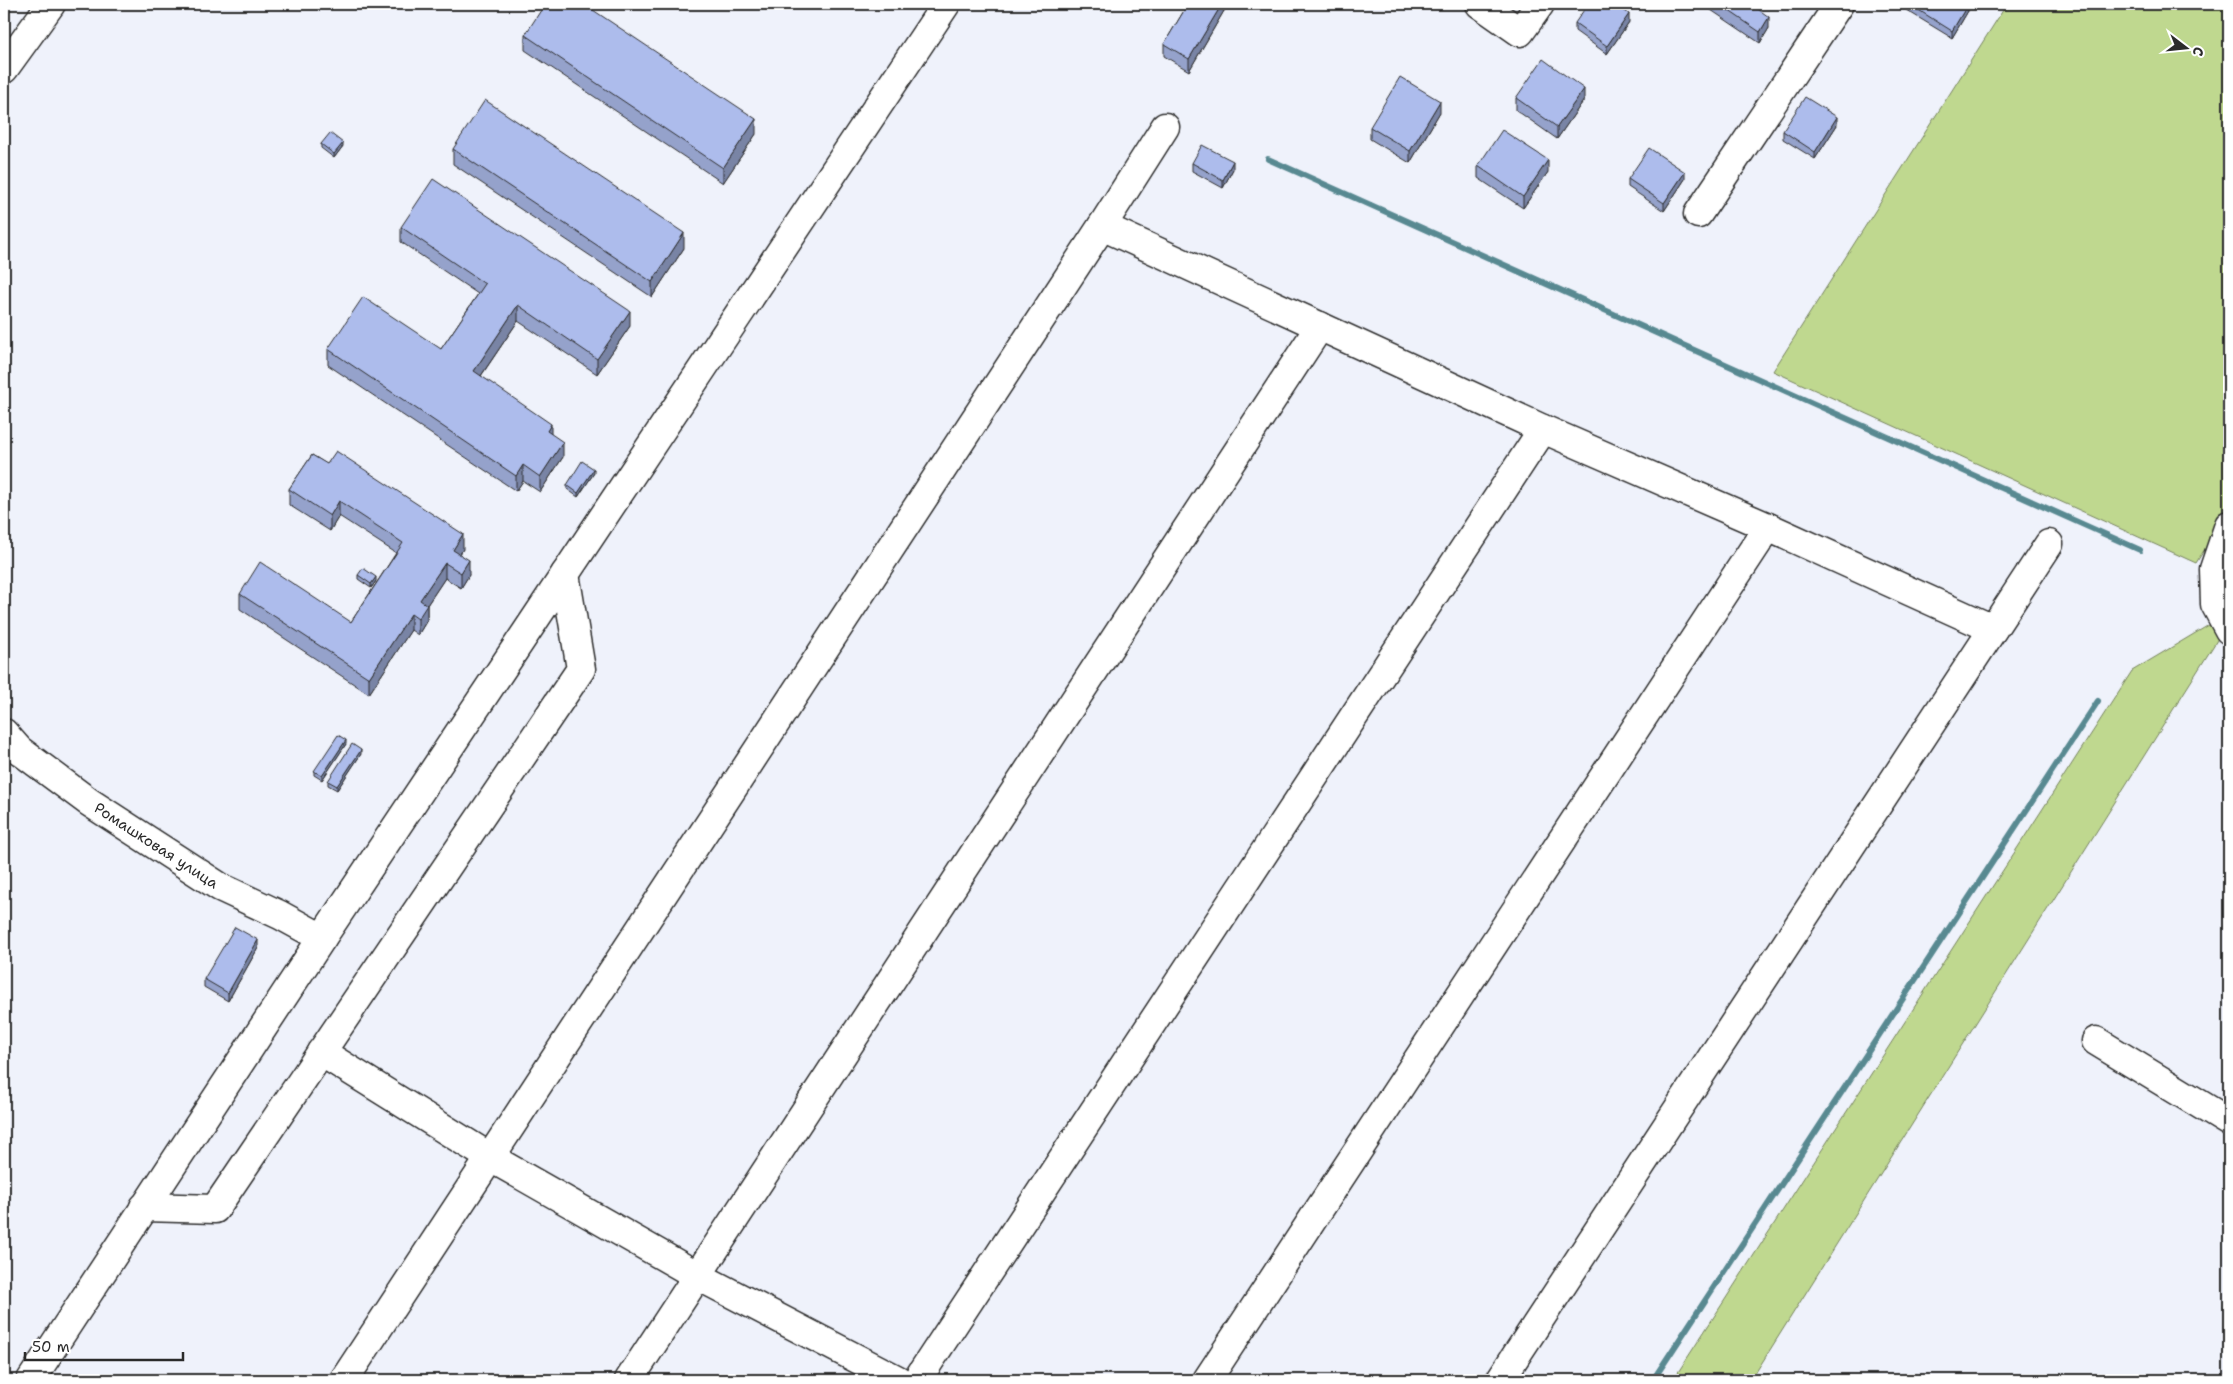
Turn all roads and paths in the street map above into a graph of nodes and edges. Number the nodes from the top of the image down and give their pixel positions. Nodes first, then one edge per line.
1 (51, 4) edge
2 (946, 4) edge
3 (1480, 4) edge
4 (1540, 4) edge
5 (1839, 4) edge
6 (4, 69) edge
7 (1165, 127) dead end
8 (1698, 214) dead end
9 (1102, 226) junction
10 (1320, 326) junction
11 (1543, 429) junction
12 (2229, 525) edge
13 (1768, 527) junction
14 (2049, 544) dead end
15 (565, 574) junction
16 (1992, 629) junction
17 (2229, 630) edge
18 (4, 733) edge
19 (322, 938) junction
20 (2096, 1040) dead end
21 (321, 1052) junction
22 (2229, 1122) edge
23 (491, 1158) junction
24 (144, 1207) junction
25 (698, 1276) junction
26 (31, 1380) edge
27 (344, 1380) edge
28 (629, 1380) edge
29 (898, 1380) edge
30 (918, 1380) edge
31 (1207, 1380) edge
32 (1500, 1380) edge

1 - 6 street
2 - 15 street
3 - 4 street
5 - 8 street
7 - 9 street
9 - 10 street
9 - 23 street
10 - 11 street
10 - 25 street
11 - 13 street
11 - 30 street
12 - 17 street
13 - 16 street
13 - 31 street
14 - 16 street
15 - 19 street
15 - 21 street
16 - 32 street
18 - 19 street, Ромашковая улица
19 - 24 street
20 - 22 street
21 - 23 street
21 - 24 street
23 - 25 street
23 - 27 street
24 - 26 street
25 - 28 street
25 - 29 street

